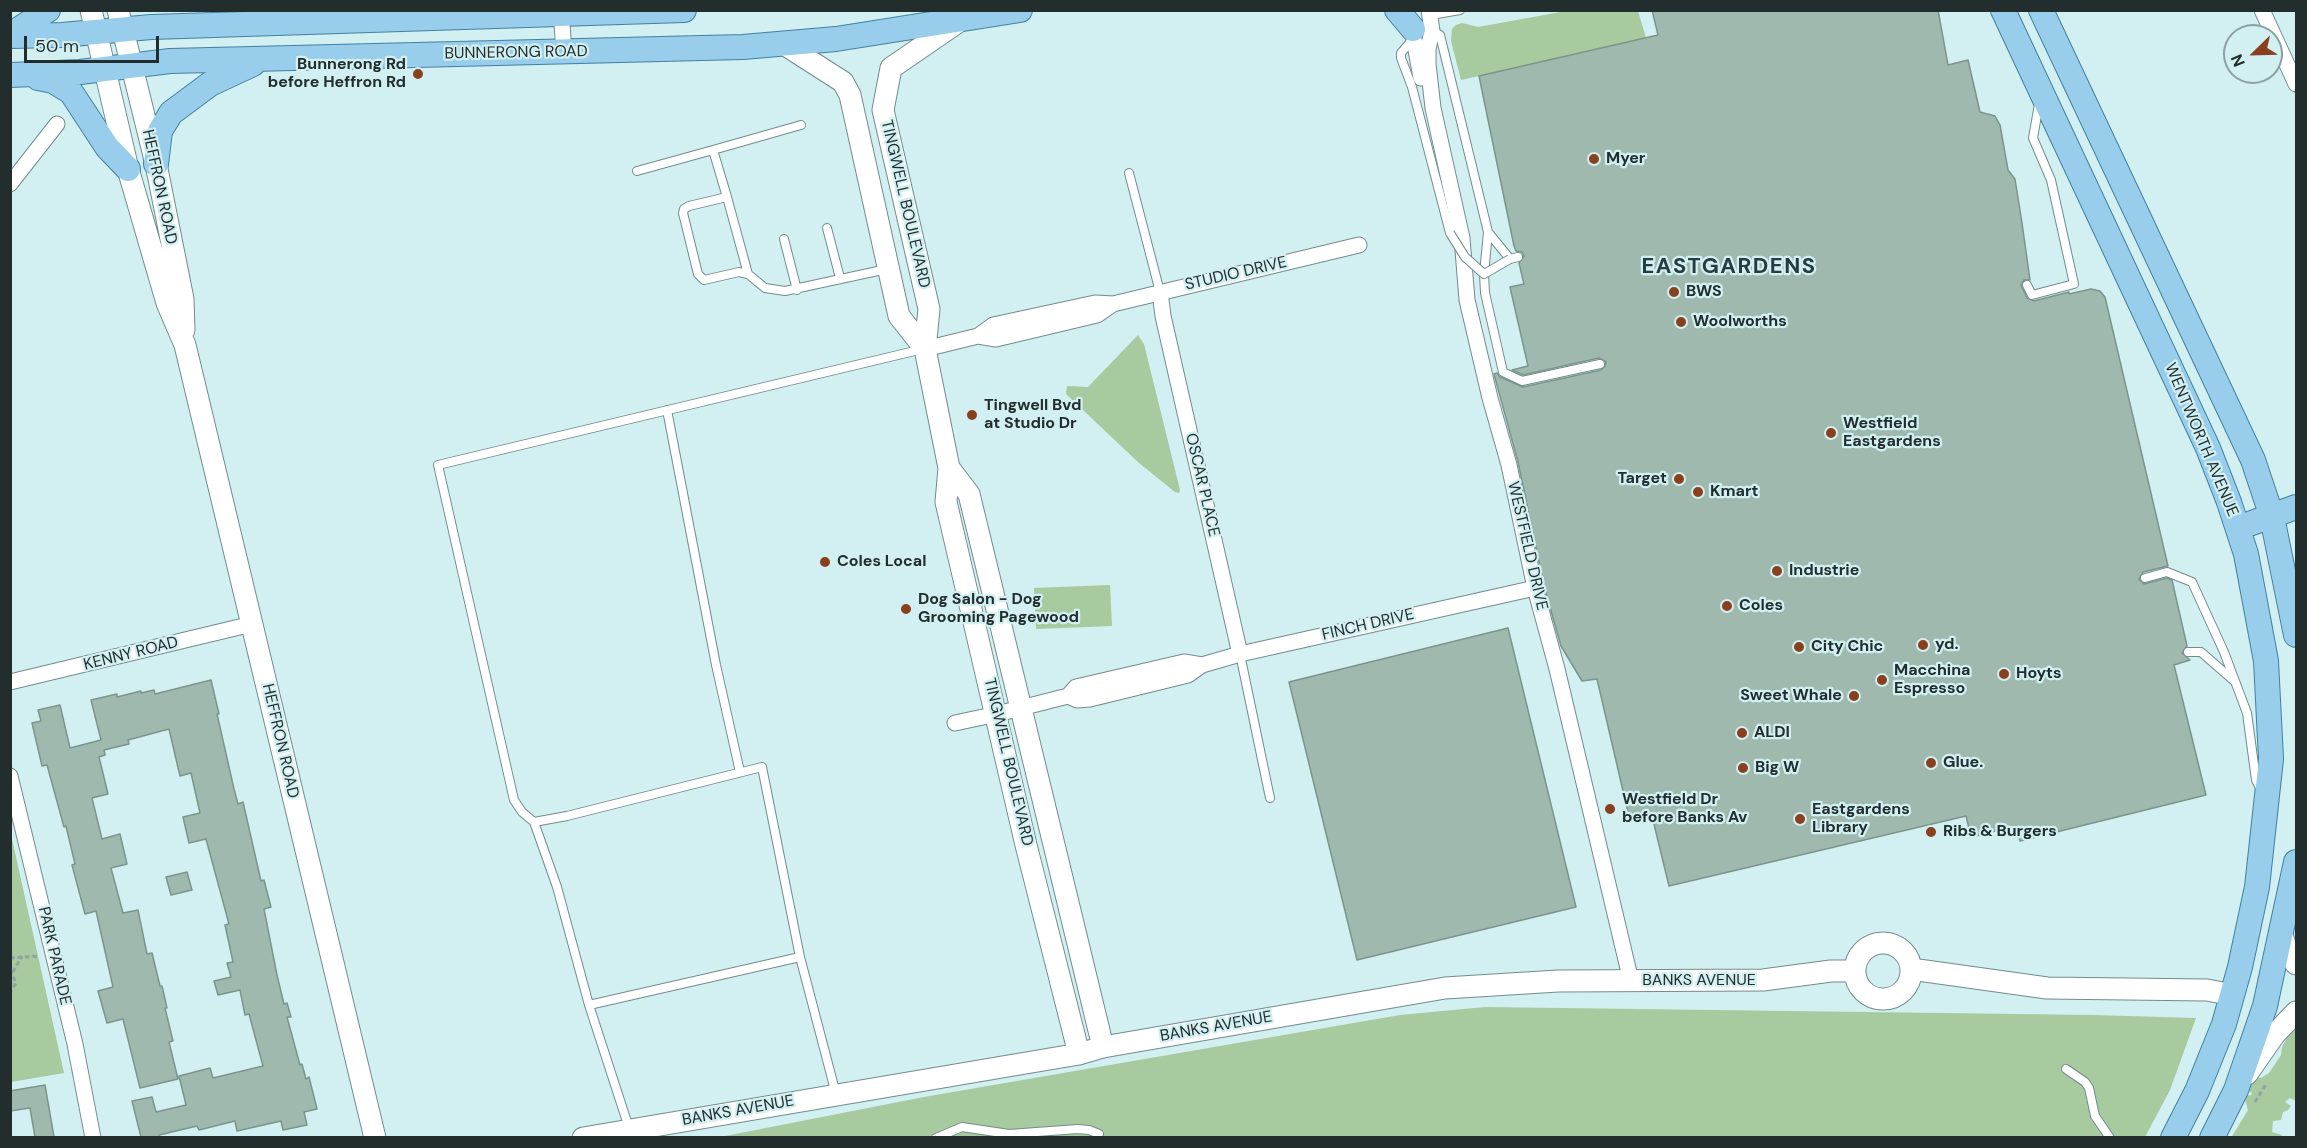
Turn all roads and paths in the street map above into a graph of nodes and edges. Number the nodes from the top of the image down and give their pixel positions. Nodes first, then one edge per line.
1 (48, 10) edge
2 (684, 10) edge
3 (1020, 10) edge
4 (1397, 10) edge
5 (2003, 10) edge
6 (2041, 10) edge
7 (2262, 10) edge
8 (1459, 11) edge
9 (561, 12) edge
10 (178, 13) edge
11 (120, 20) edge
12 (93, 21) edge
13 (958, 22) junction
14 (1421, 22) edge
15 (226, 26) junction
16 (10, 35) edge
17 (782, 44) junction
18 (564, 52) junction
19 (267, 58) junction
20 (131, 66) junction
21 (105, 70) junction
22 (14, 75) edge
23 (2296, 84) edge
24 (2041, 92) junction
25 (57, 124) dead end
26 (801, 125) dead end
27 (713, 150) junction
28 (156, 164) junction
29 (128, 169) junction
30 (637, 171) dead end
31 (1129, 173) dead end
32 (10, 184) edge
33 (727, 197) junction
34 (827, 228) dead end
35 (1488, 232) junction
36 (784, 239) dead end
37 (1359, 245) dead end
38 (889, 269) junction
39 (748, 274) junction
40 (1484, 274) junction
41 (840, 278) junction
42 (2027, 285) dead end
43 (797, 290) junction
44 (1160, 292) junction
45 (185, 345) junction
46 (925, 349) junction
47 (1600, 363) dead end
48 (667, 410) junction
49 (949, 468) junction
50 (2296, 507) edge
51 (2272, 517) junction
52 (2238, 528) junction
53 (2145, 578) dead end
54 (1535, 588) junction
55 (252, 624) junction
56 (2296, 635) edge
57 (2188, 652) dead end
58 (1240, 654) junction
59 (2234, 681) junction
60 (10, 682) edge
61 (1021, 708) junction
62 (997, 714) junction
63 (955, 723) dead end
64 (740, 772) junction
65 (10, 776) edge
66 (1270, 798) dead end
67 (2267, 802) junction
68 (534, 822) junction
69 (2296, 862) edge
70 (2282, 935) junction
71 (53, 952) junction
72 (22, 956) junction
73 (800, 957) junction
74 (10, 958) edge
75 (2296, 964) edge
76 (1911, 969) junction
77 (12, 971) edge
78 (1855, 971) junction
79 (1631, 981) junction
80 (10, 993) edge
81 (2233, 995) junction
82 (589, 1005) junction
83 (2265, 1006) junction
84 (2296, 1012) edge
85 (1103, 1047) junction
86 (1079, 1054) junction
87 (2066, 1069) dead end
88 (2236, 1090) junction
89 (836, 1094) junction
90 (629, 1130) junction
91 (1098, 1134) dead end
92 (93, 1137) edge
93 (375, 1137) edge
94 (583, 1137) edge
95 (936, 1137) edge
96 (2110, 1137) edge
97 (2173, 1137) edge
98 (2212, 1137) edge

1 - 16 main road
2 - 9 main road
3 - 13 main road, BUNNERONG ROAD
4 - 14 main road
5 - 24 main road, WENTWORTH AVENUE
6 - 51 main road
7 - 23 street
8 - 14 lane
9 - 15 main road
9 - 18 street
10 - 15 main road
11 - 12 main road
11 - 15 main road
11 - 20 street, HEFFRON ROAD
12 - 16 main road
12 - 21 street, HEFFRON ROAD
13 - 17 main road, BUNNERONG ROAD
13 - 46 street, TINGWELL BOULEVARD
14 - 35 lane
14 - 40 lane, bridge
14 - 54 street, WESTFIELD DRIVE
17 - 18 main road, BUNNERONG ROAD
17 - 38 street, TINGWELL BOULEVARD
18 - 19 main road, BUNNERONG ROAD
19 - 20 main road, BUNNERONG ROAD
19 - 28 main road
20 - 21 main road, BUNNERONG ROAD
20 - 28 street, HEFFRON ROAD
21 - 22 main road, BUNNERONG ROAD
21 - 29 street, HEFFRON ROAD
22 - 29 main road
24 - 42 lane
24 - 52 main road, WENTWORTH AVENUE
25 - 32 street
26 - 27 lane
27 - 30 lane
27 - 33 lane
28 - 45 street, HEFFRON ROAD
29 - 45 street, HEFFRON ROAD
31 - 44 lane, OSCAR PLACE
33 - 39 lane
33 - 39 lane
34 - 41 lane
35 - 40 lane
35 - 40 lane, bridge
36 - 43 lane
37 - 44 street, STUDIO DRIVE
38 - 41 lane
38 - 46 street, TINGWELL BOULEVARD
39 - 43 lane
40 - 47 lane
41 - 43 lane
44 - 46 street, STUDIO DRIVE
44 - 58 street, OSCAR PLACE
45 - 55 street, HEFFRON ROAD
46 - 48 lane
46 - 49 street, TINGWELL BOULEVARD
48 - 64 lane
48 - 68 lane
49 - 61 street, TINGWELL BOULEVARD
49 - 62 street, TINGWELL BOULEVARD
50 - 51 main road
51 - 52 main road
51 - 56 main road
52 - 67 main road, WENTWORTH AVENUE
53 - 59 lane
54 - 58 street, FINCH DRIVE
54 - 79 street, WESTFIELD DRIVE
55 - 60 street, KENNY ROAD
55 - 93 street, HEFFRON ROAD
57 - 59 lane
58 - 61 street, FINCH DRIVE
58 - 66 lane, OSCAR PLACE
59 - 67 lane
61 - 62 street, FINCH DRIVE
61 - 85 street, TINGWELL BOULEVARD
62 - 63 street, FINCH DRIVE
62 - 86 street, TINGWELL BOULEVARD
64 - 68 lane
64 - 73 lane
65 - 71 street, PARK PARADE
67 - 81 main road, WENTWORTH AVENUE
68 - 82 lane
69 - 70 main road
70 - 75 street
70 - 83 main road
71 - 72 path
71 - 92 street, PARK PARADE
72 - 74 path
72 - 77 path
73 - 82 lane
73 - 89 lane
76 - 78 street
76 - 78 street
76 - 81 street
77 - 80 path
78 - 79 street, BANKS AVENUE
79 - 85 street, BANKS AVENUE
81 - 83 main road
81 - 97 main road, WENTWORTH AVENUE
82 - 90 lane
83 - 88 main road
84 - 88 street
85 - 86 street, BANKS AVENUE
86 - 89 street, BANKS AVENUE
87 - 96 lane
88 - 98 main road
89 - 90 street, BANKS AVENUE
90 - 94 street, BANKS AVENUE
91 - 95 lane

